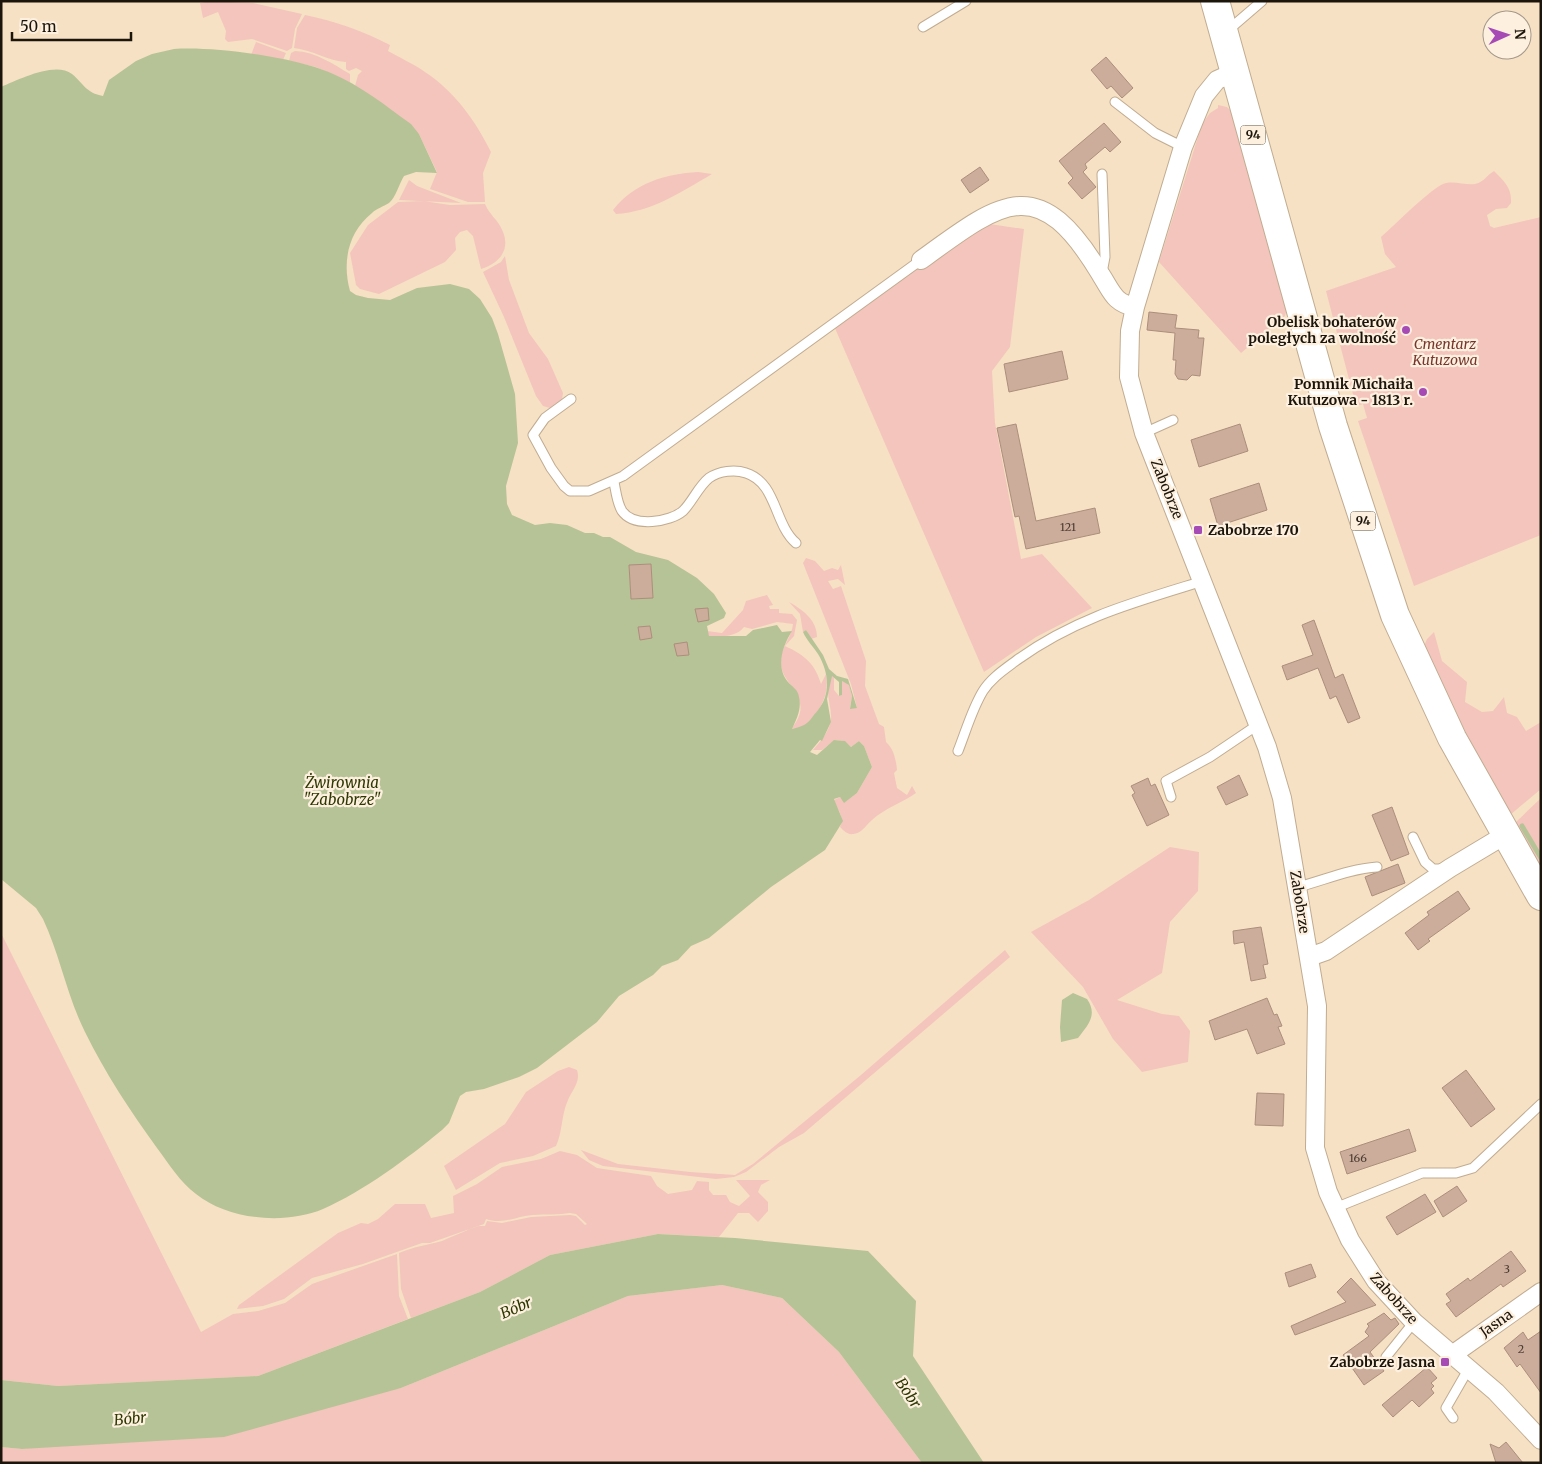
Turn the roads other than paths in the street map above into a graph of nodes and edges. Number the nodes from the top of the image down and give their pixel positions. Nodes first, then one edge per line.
1 (966, 1) edge
2 (1215, 1) edge
3 (1262, 1) edge
4 (923, 27) dead end
5 (1224, 33) junction
6 (1235, 72) junction
7 (1115, 102) dead end
8 (1183, 147) junction
9 (1102, 174) dead end
10 (921, 260) joint
11 (1102, 275) junction
12 (1135, 307) junction
13 (571, 399) dead end
14 (1173, 420) dead end
15 (1144, 433) junction
16 (614, 482) junction
17 (796, 543) dead end
18 (1203, 581) junction
19 (1258, 724) junction
20 (958, 751) dead end
21 (1171, 797) dead end
22 (1505, 835) junction
23 (1413, 837) dead end
24 (1377, 867) dead end
25 (1450, 868) junction
26 (1298, 887) junction
27 (1541, 896) edge
28 (1309, 957) junction
29 (1541, 1104) edge
30 (1335, 1208) junction
31 (1541, 1292) edge
32 (1414, 1322) junction
33 (1452, 1355) junction
34 (1386, 1357) dead end
35 (1469, 1368) junction
36 (1453, 1418) dead end
37 (1541, 1440) edge

1 - 4 lane
2 - 5 main road, 94
3 - 5 lane
5 - 6 main road, 94
6 - 8 street, Zabobrze
6 - 22 main road, 94
7 - 8 lane
8 - 12 street, Zabobrze
9 - 11 lane
10 - 11 street
10 - 16 lane
11 - 12 street
12 - 15 street, Zabobrze
13 - 16 lane
14 - 15 lane
15 - 18 street, Zabobrze
16 - 17 lane
18 - 19 street, Zabobrze
18 - 20 lane
19 - 21 lane
19 - 26 street, Zabobrze
22 - 25 street
22 - 27 main road, 94
23 - 25 lane
24 - 26 lane
25 - 28 street
26 - 28 street, Zabobrze
28 - 30 street, Zabobrze
29 - 30 lane
30 - 32 street, Zabobrze
31 - 33 street, Jasna
32 - 33 street, Zabobrze
32 - 34 lane
33 - 35 street, Zabobrze
35 - 36 lane
35 - 37 street, Zabobrze

